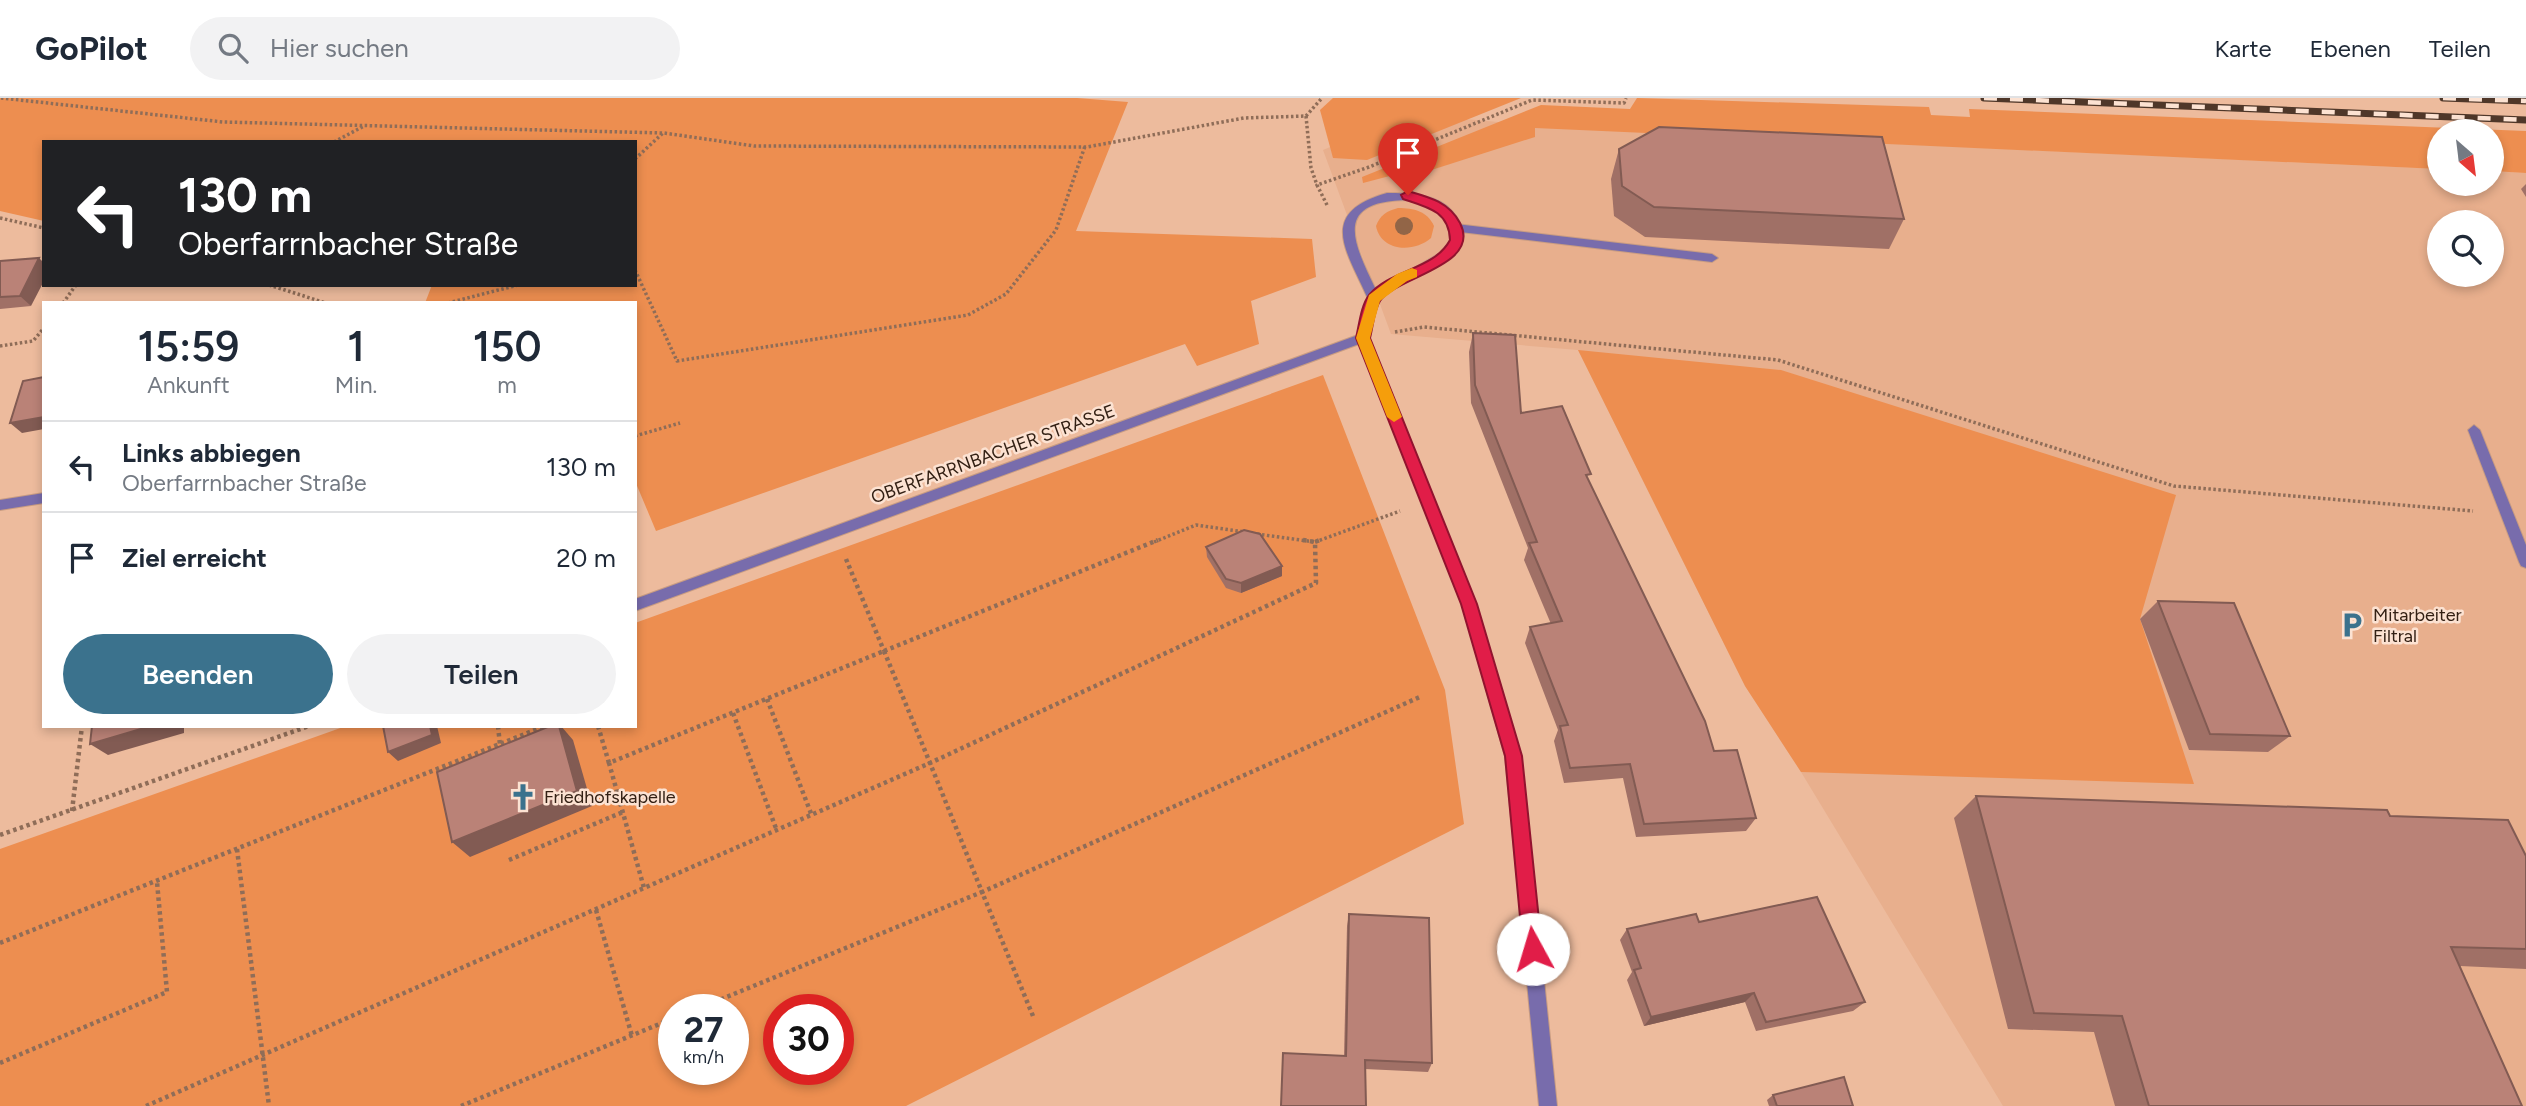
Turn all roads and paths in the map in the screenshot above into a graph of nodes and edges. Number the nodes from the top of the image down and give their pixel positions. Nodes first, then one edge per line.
1 (1, 98) edge
2 (1322, 98) edge
3 (1626, 98) edge
4 (1531, 99) edge
5 (1306, 116) junction
6 (365, 126) junction
7 (664, 133) junction
8 (338, 140) edge
9 (1085, 146) junction
10 (637, 157) edge
11 (1368, 167) dead end
12 (1317, 185) dead end
13 (0, 218) edge
14 (42, 228) edge
15 (1456, 228) junction
16 (1712, 258) dead end
17 (637, 274) edge
18 (275, 287) edge
19 (510, 287) edge
20 (1374, 299) junction
21 (320, 301) edge
22 (456, 301) edge
23 (42, 330) edge
24 (1363, 338) junction
25 (0, 346) edge
26 (680, 423) dead end
27 (2474, 430) dead end
28 (637, 435) edge
29 (42, 498) edge
30 (1427, 501) junction
31 (0, 505) edge
32 (2506, 514) junction
33 (837, 533) junction
34 (1315, 542) junction
35 (2526, 562) edge
36 (637, 605) edge
37 (886, 651) junction
38 (1422, 696) dead end
39 (767, 699) junction
40 (733, 713) junction
41 (82, 728) edge
42 (285, 728) edge
43 (304, 728) edge
44 (498, 728) edge
45 (540, 728) edge
46 (599, 728) edge
47 (285, 735) junction
48 (500, 745) junction
49 (609, 763) junction
50 (930, 763) junction
51 (72, 811) junction
52 (622, 812) junction
53 (812, 816) junction
54 (777, 831) junction
55 (0, 835) edge
56 (237, 849) junction
57 (509, 860) dead end
58 (157, 881) junction
59 (644, 888) junction
60 (982, 892) junction
61 (596, 910) junction
62 (0, 943) edge
63 (734, 994) edge
64 (1033, 1016) dead end
65 (658, 1025) edge
66 (632, 1036) junction
67 (262, 1054) junction
68 (0, 1063) edge
69 (146, 1106) edge
70 (270, 1106) edge
71 (461, 1106) edge
72 (1548, 1106) edge

1 - 6 path
2 - 5 path
3 - 4 path
4 - 11 path
5 - 9 path
5 - 12 path
6 - 7 path
6 - 8 path
7 - 9 path
7 - 10 path
9 - 17 path
13 - 14 path
15 - 16 street
15 - 20 street
15 - 20 street
18 - 21 path
19 - 22 path
20 - 24 street
23 - 25 path
24 - 30 street
24 - 32 path
24 - 33 street, OBERFARRNBACHER STRASSE
26 - 28 path
27 - 32 street
29 - 31 street
30 - 34 path
30 - 72 street
32 - 35 street
33 - 36 street, OBERFARRNBACHER STRASSE
33 - 37 path
34 - 37 path
34 - 50 path
37 - 39 path
37 - 50 path
38 - 60 path
39 - 40 path
39 - 53 path
40 - 49 path
40 - 54 path
41 - 51 path
42 - 47 path
43 - 47 path
44 - 48 path
45 - 48 path
46 - 49 path
47 - 51 path
48 - 56 path
49 - 52 path
50 - 53 path
50 - 60 path
51 - 55 path
52 - 57 path
52 - 59 path
53 - 54 path
54 - 59 path
56 - 58 path
56 - 67 path
58 - 62 path
58 - 68 path
59 - 61 path
60 - 63 path
60 - 64 path
61 - 66 path
61 - 67 path
65 - 66 path
66 - 71 path
67 - 69 path
67 - 70 path

